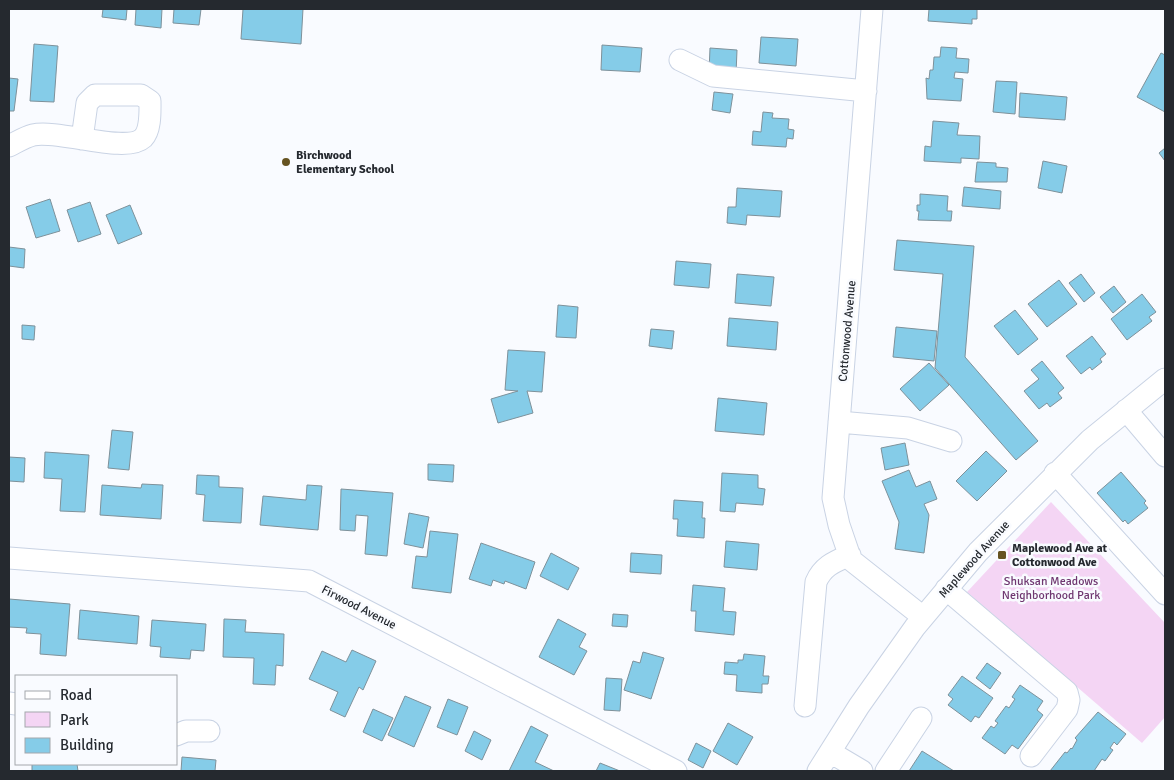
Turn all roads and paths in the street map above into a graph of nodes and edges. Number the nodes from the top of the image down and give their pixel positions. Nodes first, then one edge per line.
1 (872, 9) edge
2 (680, 60) dead end
3 (866, 91) junction
4 (82, 139) dead end
5 (9, 146) edge
6 (1165, 379) edge
7 (1126, 410) junction
8 (839, 422) junction
9 (951, 441) dead end
10 (1165, 456) edge
11 (1055, 474) junction
12 (850, 555) junction
13 (9, 558) edge
14 (946, 589) junction
15 (1165, 594) edge
16 (923, 617) junction
17 (805, 706) dead end
18 (921, 718) dead end
19 (210, 731) dead end
20 (178, 734) edge
21 (830, 752) junction
22 (1031, 756) dead end
23 (676, 771) edge
24 (818, 771) edge
25 (862, 771) edge
26 (886, 771) edge

1 - 3 street, Cottonwood Avenue
2 - 3 street
3 - 8 street, Cottonwood Avenue
4 - 5 street
6 - 7 street, Maplewood Avenue
7 - 10 street
7 - 11 street, Maplewood Avenue
8 - 9 street
8 - 12 street, Cottonwood Avenue
11 - 14 street, Maplewood Avenue
11 - 15 street
12 - 16 street, Cottonwood Avenue
12 - 17 street
13 - 23 street, Firwood Avenue
14 - 16 street, Maplewood Avenue
14 - 22 street
16 - 21 street, Maplewood Avenue
18 - 26 street
19 - 20 street
21 - 24 street, Maplewood Avenue
21 - 25 street

